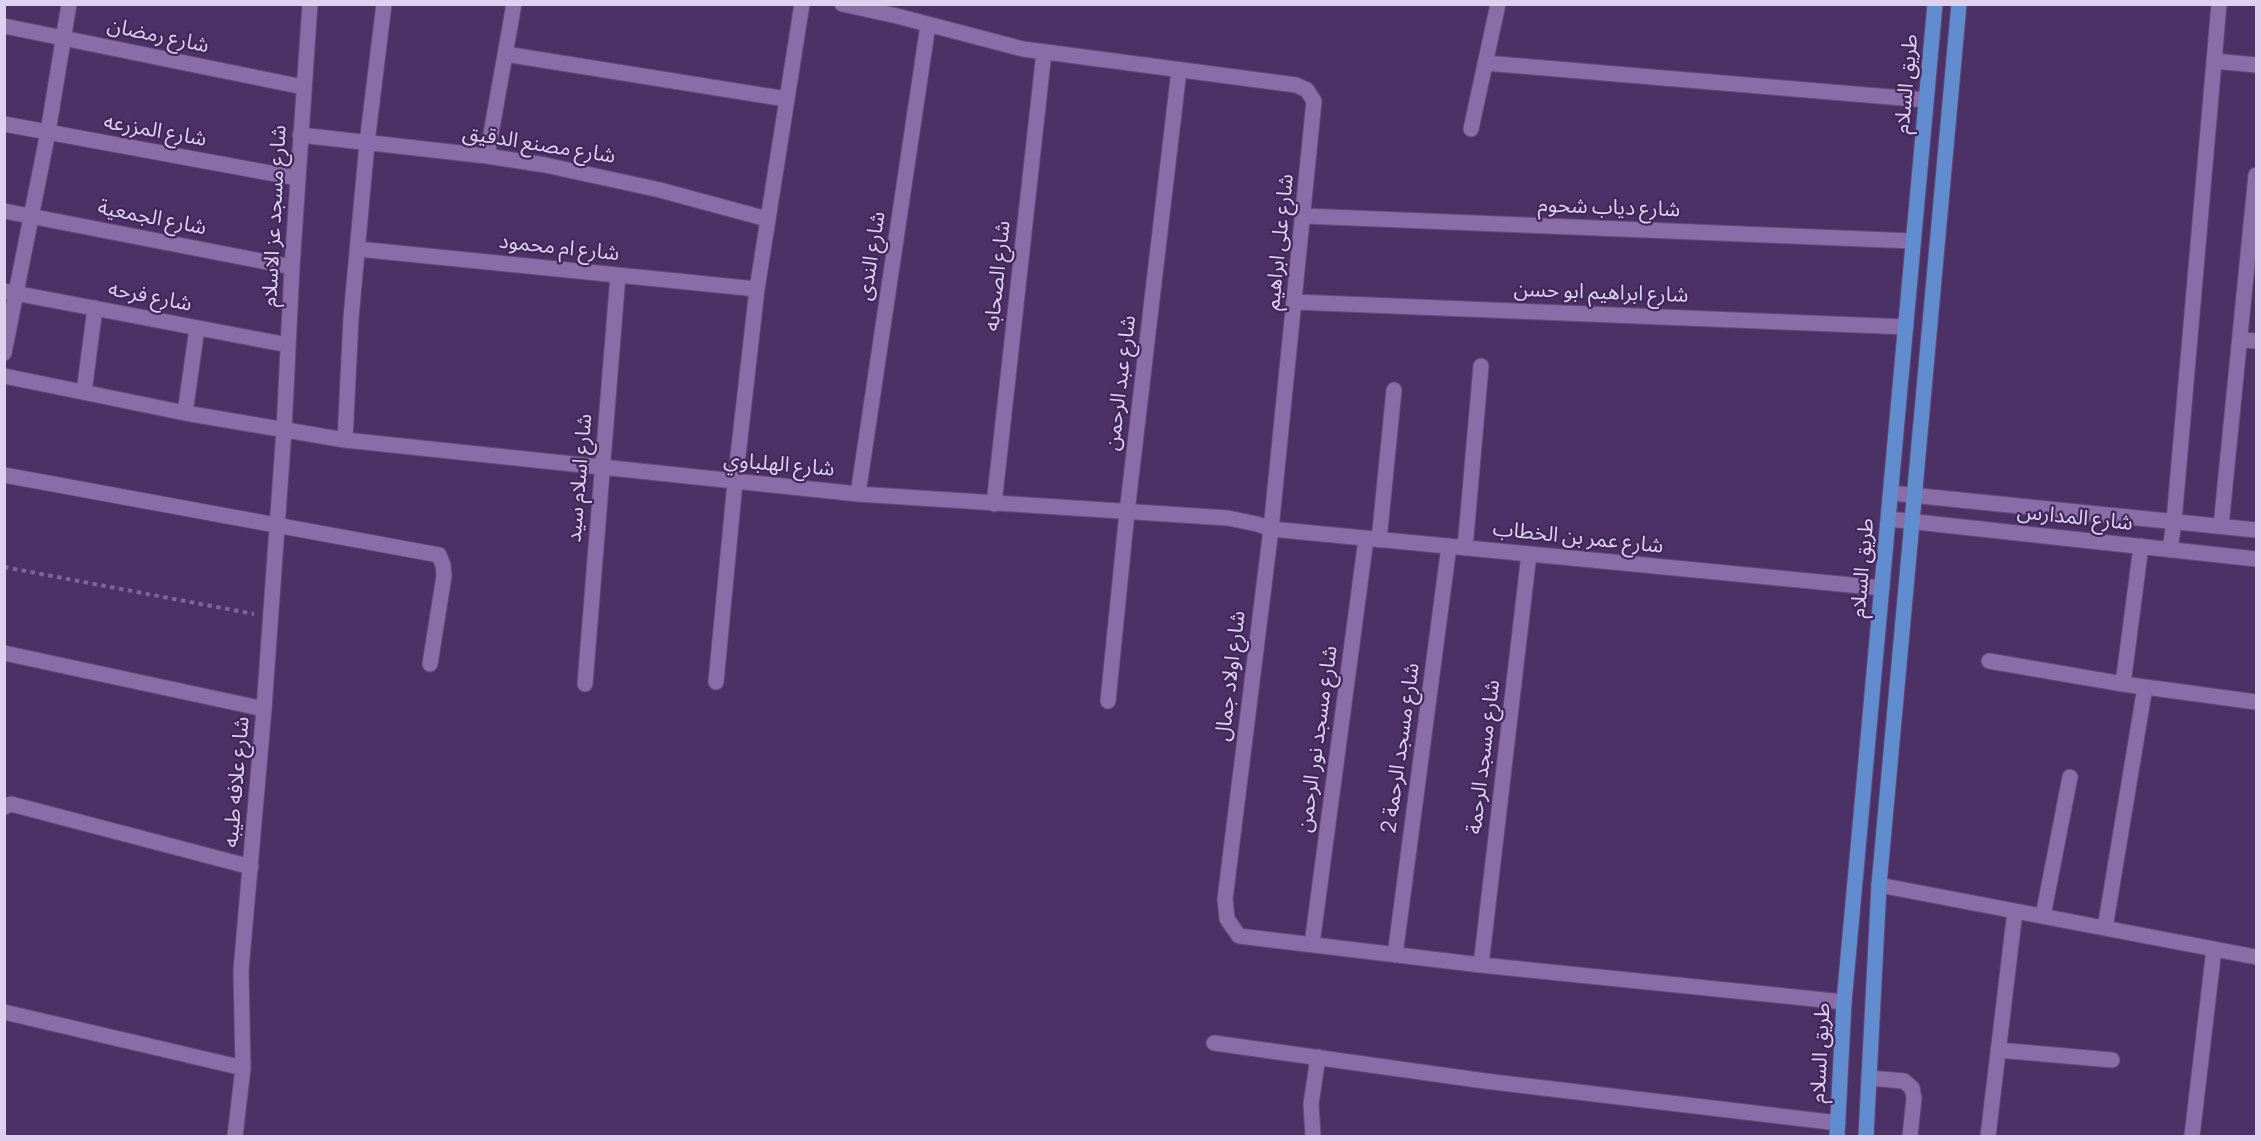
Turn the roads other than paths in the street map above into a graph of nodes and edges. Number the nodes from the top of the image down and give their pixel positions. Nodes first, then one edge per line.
1 (69, 4) edge
2 (310, 4) edge
3 (384, 4) edge
4 (514, 4) edge
5 (802, 4) edge
6 (1498, 4) edge
7 (1935, 4) edge
8 (1959, 4) edge
9 (2219, 4) edge
10 (849, 5) edge
11 (928, 25) junction
12 (4, 26) edge
13 (64, 37) junction
14 (1044, 52) junction
15 (505, 54) junction
16 (2214, 61) junction
17 (1485, 63) junction
18 (2256, 65) edge
19 (1179, 70) junction
20 (303, 87) junction
21 (786, 99) junction
22 (1926, 100) junction
23 (4, 124) edge
24 (1471, 129) dead end
25 (48, 132) junction
26 (300, 135) junction
27 (367, 143) junction
28 (487, 156) junction
29 (2256, 175) edge
30 (297, 178) junction
31 (4, 211) edge
32 (31, 216) junction
33 (1304, 216) junction
34 (767, 219) junction
35 (1913, 241) junction
36 (358, 249) junction
37 (292, 267) junction
38 (618, 275) junction
39 (757, 289) junction
40 (10, 292) edge
41 (1295, 302) junction
42 (95, 308) junction
43 (1906, 327) junction
44 (196, 328) junction
45 (2240, 340) junction
46 (2256, 341) edge
47 (288, 345) junction
48 (4, 353) edge
49 (1481, 366) dead end
50 (4, 376) edge
51 (1394, 390) dead end
52 (84, 392) junction
53 (185, 412) junction
54 (284, 430) junction
55 (345, 440) junction
56 (602, 468) junction
57 (4, 476) edge
58 (735, 482) junction
59 (1892, 493) junction
60 (858, 494) junction
61 (1914, 495) junction
62 (994, 504) junction
63 (1127, 512) junction
64 (1889, 519) junction
65 (2174, 521) junction
66 (1912, 522) junction
67 (2221, 526) junction
68 (277, 527) junction
69 (1271, 529) junction
70 (2256, 530) edge
71 (1373, 539) junction
72 (2141, 546) junction
73 (1457, 547) junction
74 (2170, 549) junction
75 (1529, 554) junction
76 (2256, 559) edge
77 (1882, 588) junction
78 (4, 653) edge
79 (1989, 661) dead end
80 (430, 664) dead end
81 (716, 682) dead end
82 (585, 684) dead end
83 (2122, 684) junction
84 (2145, 687) junction
85 (1108, 701) dead end
86 (2256, 702) edge
87 (264, 709) junction
88 (2070, 777) dead end
89 (4, 807) edge
90 (251, 867) junction
91 (1879, 885) junction
92 (2016, 911) junction
93 (2043, 916) junction
94 (2105, 928) junction
95 (1312, 944) junction
96 (2214, 948) junction
97 (1395, 955) junction
98 (2256, 957) edge
99 (1481, 965) junction
100 (1844, 1002) junction
101 (4, 1012) edge
102 (1214, 1043) dead end
103 (1998, 1050) junction
104 (1318, 1057) junction
105 (2112, 1060) dead end
106 (243, 1068) junction
107 (1869, 1078) junction
108 (1837, 1130) edge
109 (235, 1137) edge
110 (1313, 1137) edge
111 (1866, 1137) edge
112 (1910, 1137) edge
113 (1988, 1137) edge
114 (2192, 1137) edge

1 - 13 street
2 - 20 street, شارع مسجد عز الاسلام
3 - 27 street
4 - 15 street
5 - 21 street
6 - 17 street
7 - 22 main road, طريق السلام
8 - 61 main road
9 - 16 street
10 - 11 street, شارع على ابراهيم
11 - 14 street, شارع على ابراهيم
11 - 60 street, شارع الندى
12 - 13 street, شارع رمضان
13 - 20 street, شارع رمضان
13 - 25 street
14 - 19 street, شارع على ابراهيم
14 - 62 street, شارع الصحابه
15 - 21 street
15 - 28 street
16 - 18 street
16 - 65 street
17 - 22 street
17 - 24 street
19 - 33 street, شارع على ابراهيم
19 - 63 street, شارع عبد الرحمن
20 - 26 street, شارع مسجد عز الاسلام
21 - 34 street
22 - 35 main road, طريق السلام
23 - 25 street, شارع المزرعه
25 - 30 street, شارع المزرعه
25 - 32 street
26 - 27 street, شارع مصنع الدقيق
26 - 30 street, شارع مسجد عز الاسلام
27 - 28 street, شارع مصنع الدقيق
27 - 36 street
28 - 34 street, شارع مصنع الدقيق
29 - 45 street
30 - 37 street, شارع مسجد عز الاسلام
31 - 32 street, شارع الجمعية
32 - 37 street, شارع الجمعية
32 - 40 street
33 - 35 street, شارع دياب شحوم
33 - 41 street, شارع على ابراهيم
34 - 39 street
35 - 43 main road, طريق السلام
36 - 38 street, شارع ام محمود
36 - 55 street
37 - 47 street, شارع مسجد عز الاسلام
38 - 39 street, شارع ام محمود
38 - 56 street, شارع اسلام سيد
39 - 58 street
40 - 42 street, شارع فرحه
40 - 48 street
41 - 43 street, شارع ابراهيم ابو حسن
41 - 69 street, شارع على ابراهيم
42 - 44 street, شارع فرحه
42 - 52 street
43 - 59 main road, طريق السلام
44 - 47 street, شارع فرحه
44 - 53 street
45 - 46 street
45 - 67 street
47 - 54 street, شارع مسجد عز الاسلام
49 - 73 street, شارع مسجد الرحمة 2
50 - 52 street, شارع الهلباوي
51 - 71 street, شارع مسجد نور الرحمن
52 - 53 street, شارع الهلباوي
53 - 54 street, شارع الهلباوي
54 - 55 street, شارع الهلباوي
54 - 68 street, شارع علافه طيبه
55 - 56 street, شارع الهلباوي
56 - 58 street, شارع الهلباوي
56 - 82 street, شارع اسلام سيد
57 - 68 street
58 - 60 street, شارع الهلباوي
58 - 81 street
59 - 61 street, شارع المدارس
59 - 64 main road, طريق السلام
60 - 62 street, شارع الهلباوي
61 - 65 street, شارع المدارس
61 - 66 main road
62 - 63 street, شارع الهلباوي
63 - 69 street, شارع الهلباوي
63 - 85 street, شارع عبد الرحمن
64 - 66 street, شارع المدارس
64 - 77 main road, طريق السلام
65 - 67 street, شارع المدارس
65 - 74 street
66 - 72 street, شارع المدارس
66 - 91 main road
67 - 70 street, شارع المدارس
68 - 80 street
68 - 87 street, شارع علافه طيبه
69 - 71 street, شارع عمر بن الخطاب
69 - 95 street, شارع اولاد جمال
71 - 73 street, شارع عمر بن الخطاب
71 - 95 street, شارع مسجد نور الرحمن
72 - 74 street, شارع المدارس
72 - 83 street
73 - 75 street, شارع عمر بن الخطاب
73 - 97 street, شارع مسجد الرحمة 2
74 - 76 street, شارع المدارس
75 - 77 street, شارع عمر بن الخطاب
75 - 99 street, شارع مسجد الرحمة
77 - 100 main road, طريق السلام
78 - 87 street
79 - 83 street
83 - 84 street
84 - 86 street
84 - 94 street
87 - 90 street, شارع علافه طيبه
88 - 93 street
89 - 90 street
90 - 106 street, شارع علافه طيبه
91 - 92 street
91 - 107 main road
92 - 93 street
92 - 103 street
93 - 94 street
94 - 96 street
95 - 97 street, شارع اولاد جمال
96 - 98 street
96 - 114 street
97 - 99 street, شارع اولاد جمال
99 - 100 street, شارع اولاد جمال
100 - 108 main road, طريق السلام
101 - 106 street
102 - 104 street
103 - 105 street
103 - 113 street
104 - 108 street
104 - 110 street
106 - 109 street, شارع علافه طيبه
107 - 111 main road
107 - 112 street

